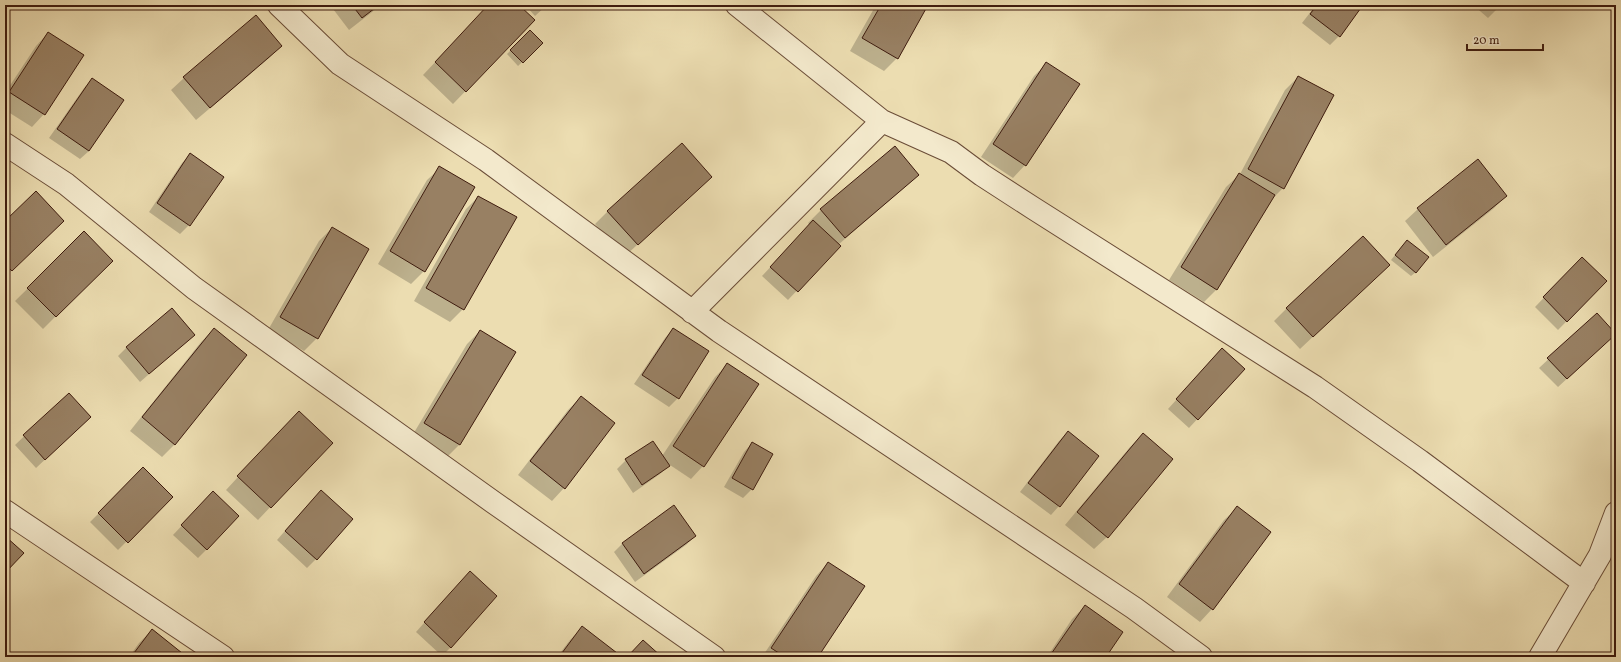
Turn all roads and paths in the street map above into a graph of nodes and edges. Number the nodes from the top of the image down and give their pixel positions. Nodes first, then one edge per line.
1 (279, 5) edge
2 (737, 5) edge
3 (882, 121) junction
4 (5, 144) edge
5 (692, 312) junction
6 (5, 511) edge
7 (1616, 513) edge
8 (1584, 583) junction
9 (223, 657) edge
10 (714, 657) edge
11 (1201, 657) edge
12 (1540, 657) edge

1 - 5 street
2 - 3 street
3 - 5 street
3 - 8 street
4 - 10 street
5 - 11 street
6 - 9 street
7 - 8 street
8 - 12 street

